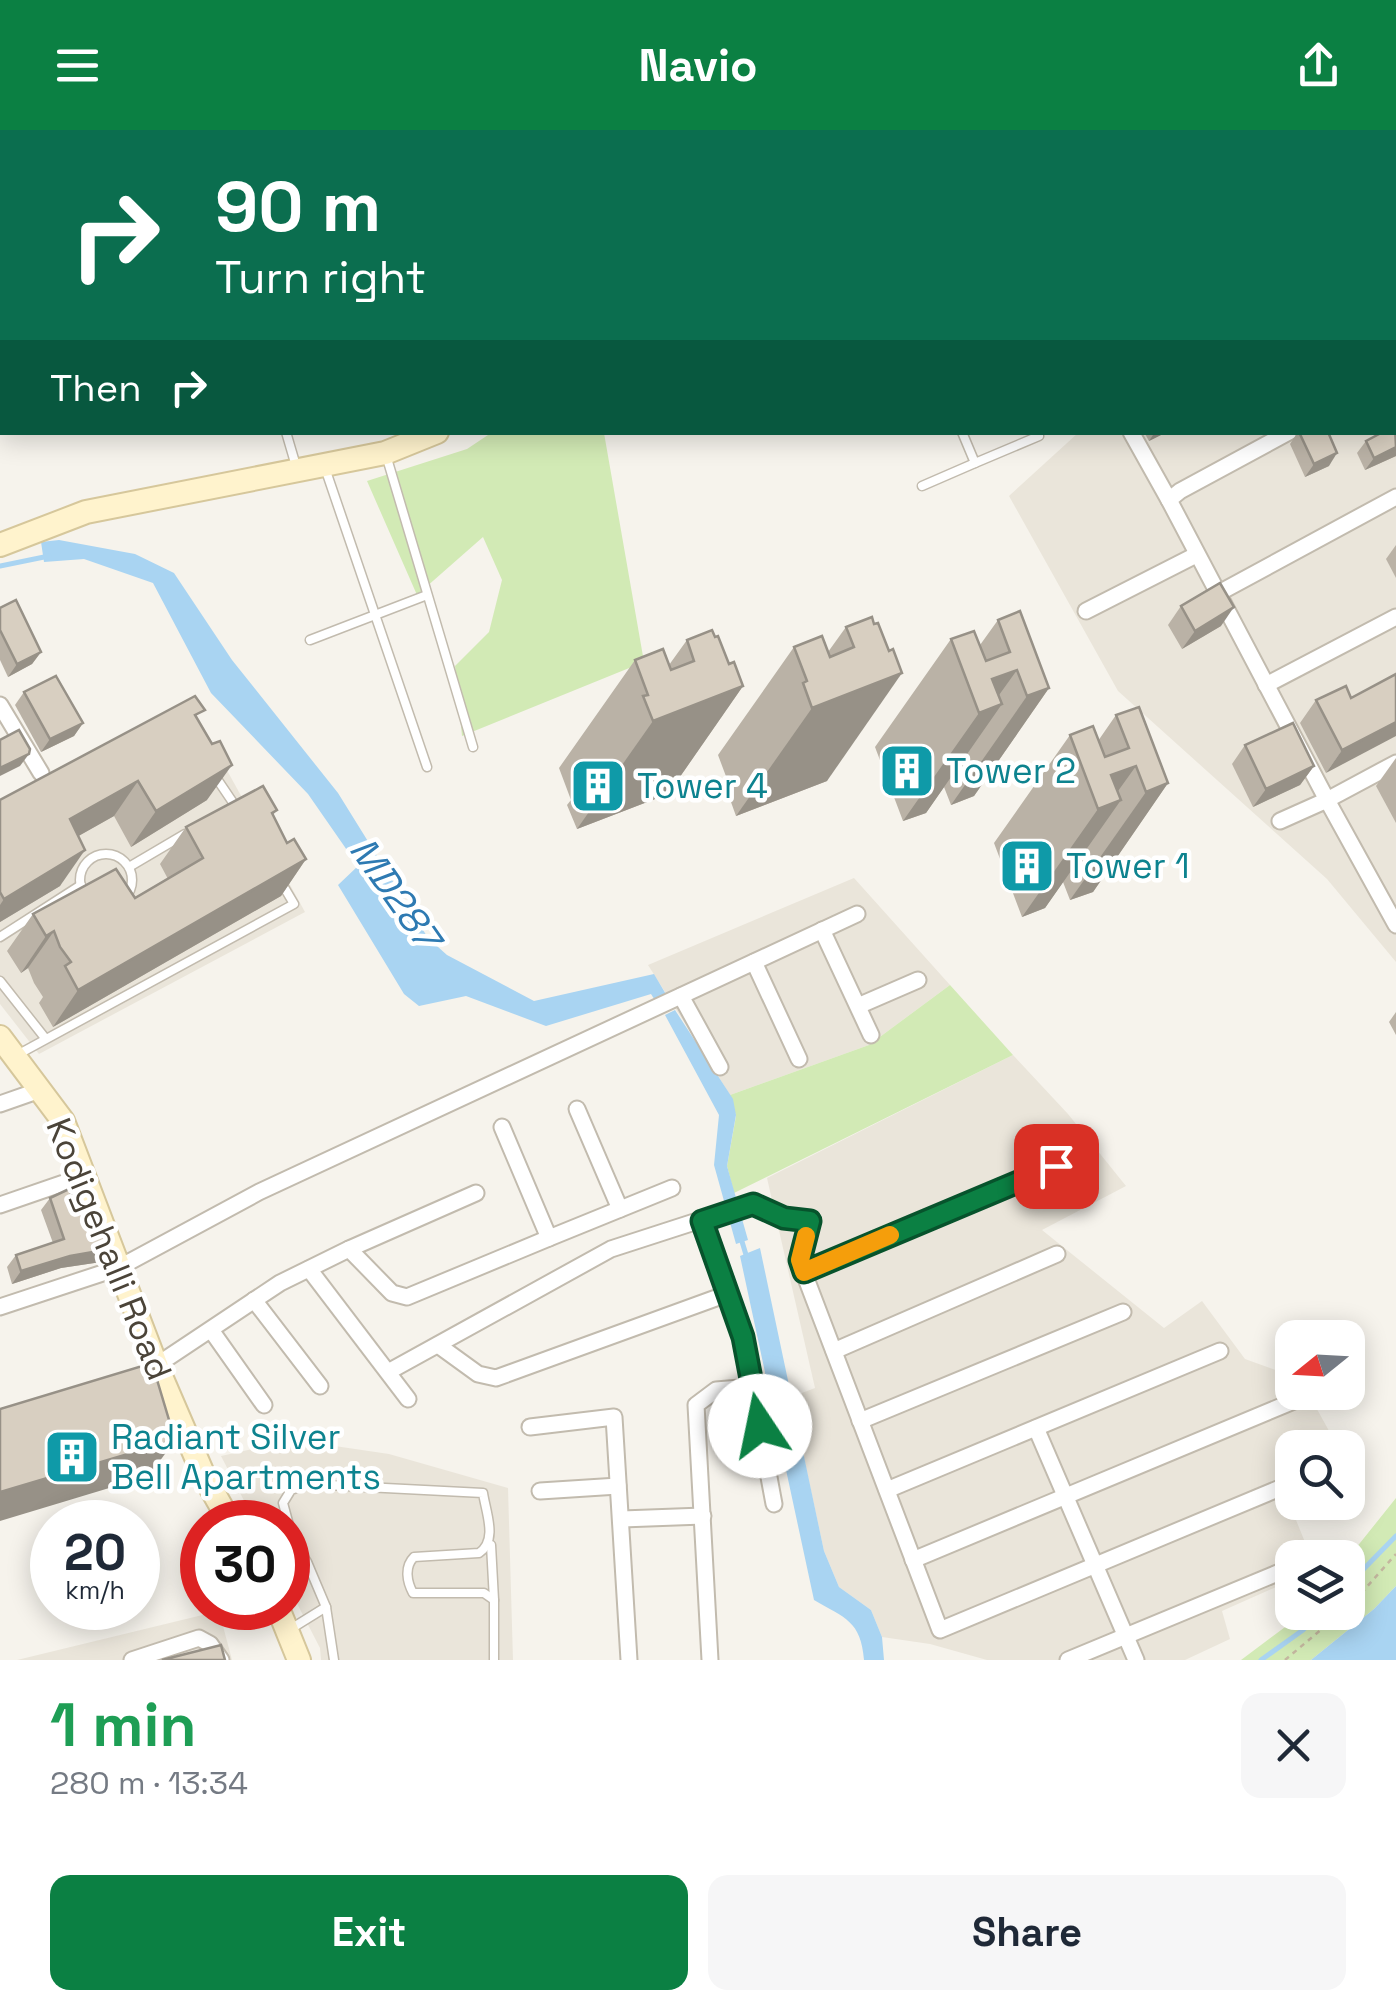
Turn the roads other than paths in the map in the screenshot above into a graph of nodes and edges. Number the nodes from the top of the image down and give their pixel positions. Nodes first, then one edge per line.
1 (287, 435) edge
2 (429, 435) edge
3 (963, 435) edge
4 (1133, 435) edge
5 (1283, 435) edge
6 (1040, 436) dead end
7 (385, 452) junction
8 (975, 462) junction
9 (323, 465) junction
10 (298, 470) junction
11 (922, 486) dead end
12 (1396, 498) edge
13 (1168, 500) junction
14 (0, 545) edge
15 (1196, 555) junction
16 (1216, 594) junction
17 (427, 595) junction
18 (1086, 612) dead end
19 (375, 615) junction
20 (1396, 617) edge
21 (310, 640) dead end
22 (1266, 685) junction
23 (0, 705) edge
24 (472, 748) dead end
25 (204, 763) edge
26 (1396, 763) edge
27 (427, 767) dead end
28 (41, 773) edge
29 (1328, 800) junction
30 (236, 804) junction
31 (220, 814) edge
32 (245, 821) edge
33 (1280, 821) dead end
34 (190, 831) edge
35 (128, 867) junction
36 (274, 871) edge
37 (81, 885) junction
38 (1392, 907) edge
39 (857, 914) dead end
40 (1396, 925) edge
41 (822, 930) junction
42 (0, 937) edge
43 (754, 962) junction
44 (918, 980) dead end
45 (0, 981) edge
46 (682, 996) junction
47 (858, 1006) junction
48 (871, 1034) dead end
49 (45, 1038) junction
50 (7, 1047) edge
51 (799, 1059) dead end
52 (720, 1067) dead end
53 (40, 1090) junction
54 (0, 1104) edge
55 (577, 1109) dead end
56 (502, 1127) dead end
57 (1056, 1166) dead end
58 (84, 1176) junction
59 (672, 1188) dead end
60 (476, 1193) dead end
61 (0, 1206) edge
62 (620, 1209) junction
63 (708, 1218) junction
64 (548, 1238) junction
65 (349, 1249) junction
66 (1058, 1254) dead end
67 (118, 1268) junction
68 (309, 1269) junction
69 (804, 1272) junction
70 (727, 1294) junction
71 (254, 1300) junction
72 (0, 1307) edge
73 (1123, 1312) dead end
74 (212, 1330) junction
75 (438, 1344) junction
76 (834, 1350) junction
77 (1220, 1351) dead end
78 (148, 1370) junction
79 (388, 1372) junction
80 (320, 1386) dead end
81 (752, 1386) junction
82 (408, 1398) dead end
83 (264, 1405) dead end
84 (1275, 1409) edge
85 (860, 1421) junction
86 (530, 1427) dead end
87 (1036, 1428) junction
88 (618, 1486) junction
89 (886, 1490) junction
90 (1275, 1490) edge
91 (540, 1491) dead end
92 (1065, 1496) junction
93 (218, 1500) edge
94 (774, 1504) dead end
95 (703, 1516) junction
96 (622, 1519) junction
97 (490, 1536) junction
98 (913, 1560) junction
99 (1095, 1566) junction
100 (1275, 1574) edge
101 (494, 1600) junction
102 (326, 1607) junction
103 (310, 1617) edge
104 (289, 1630) edge
105 (1125, 1636) junction
106 (132, 1660) edge
107 (221, 1660) edge
108 (300, 1660) edge
109 (334, 1660) edge
110 (494, 1660) edge
111 (628, 1660) edge
112 (710, 1660) edge
113 (1068, 1660) edge
114 (1136, 1660) edge

1 - 10 lane
2 - 7 street
3 - 8 lane
4 - 13 street
5 - 13 street
6 - 8 lane
7 - 9 street
7 - 17 lane
8 - 11 lane
9 - 10 street
9 - 19 lane
10 - 14 street
12 - 16 street
13 - 15 street
15 - 16 street
15 - 18 street
16 - 22 street
17 - 19 lane
17 - 24 lane
19 - 21 lane
19 - 27 lane
20 - 22 street
22 - 29 street
23 - 28 street
25 - 30 lane
26 - 29 street
29 - 33 street
29 - 38 street
30 - 31 lane
30 - 32 lane
34 - 35 lane
35 - 37 lane
35 - 37 lane
36 - 49 lane
37 - 42 lane
38 - 40 street
39 - 41 street
41 - 43 street
41 - 47 street
43 - 46 street
43 - 51 street
44 - 47 street
45 - 49 lane
46 - 52 street
46 - 67 street
47 - 48 street
49 - 50 lane
50 - 53 street, Kodigehalli Road
53 - 54 street
53 - 58 street, Kodigehalli Road
55 - 62 street
56 - 64 street
57 - 69 street
58 - 61 street
58 - 67 street, Kodigehalli Road
59 - 62 street
60 - 65 street
62 - 64 street
63 - 69 street
63 - 70 street
63 - 75 street
64 - 65 street
65 - 68 street
66 - 76 street
67 - 72 street
67 - 78 street, Kodigehalli Road
68 - 71 street
68 - 79 street
69 - 76 street
70 - 75 street
70 - 81 street
71 - 74 street
71 - 80 street
73 - 85 street
74 - 78 street
74 - 83 street
75 - 79 street
76 - 85 street
77 - 87 street
78 - 93 street, Kodigehalli Road
79 - 82 street
81 - 94 street
81 - 95 street
84 - 92 street
85 - 89 street
86 - 88 street
87 - 89 street
87 - 92 street
88 - 91 street
88 - 96 street
89 - 98 street
90 - 99 street
92 - 98 street
92 - 99 street
95 - 96 street
95 - 112 street
96 - 111 street
97 - 101 lane
97 - 101 lane
97 - 102 lane
98 - 99 street
99 - 105 street
100 - 105 street
101 - 110 lane
102 - 103 lane
102 - 109 lane
104 - 108 street
105 - 113 street
105 - 114 street
106 - 107 street

